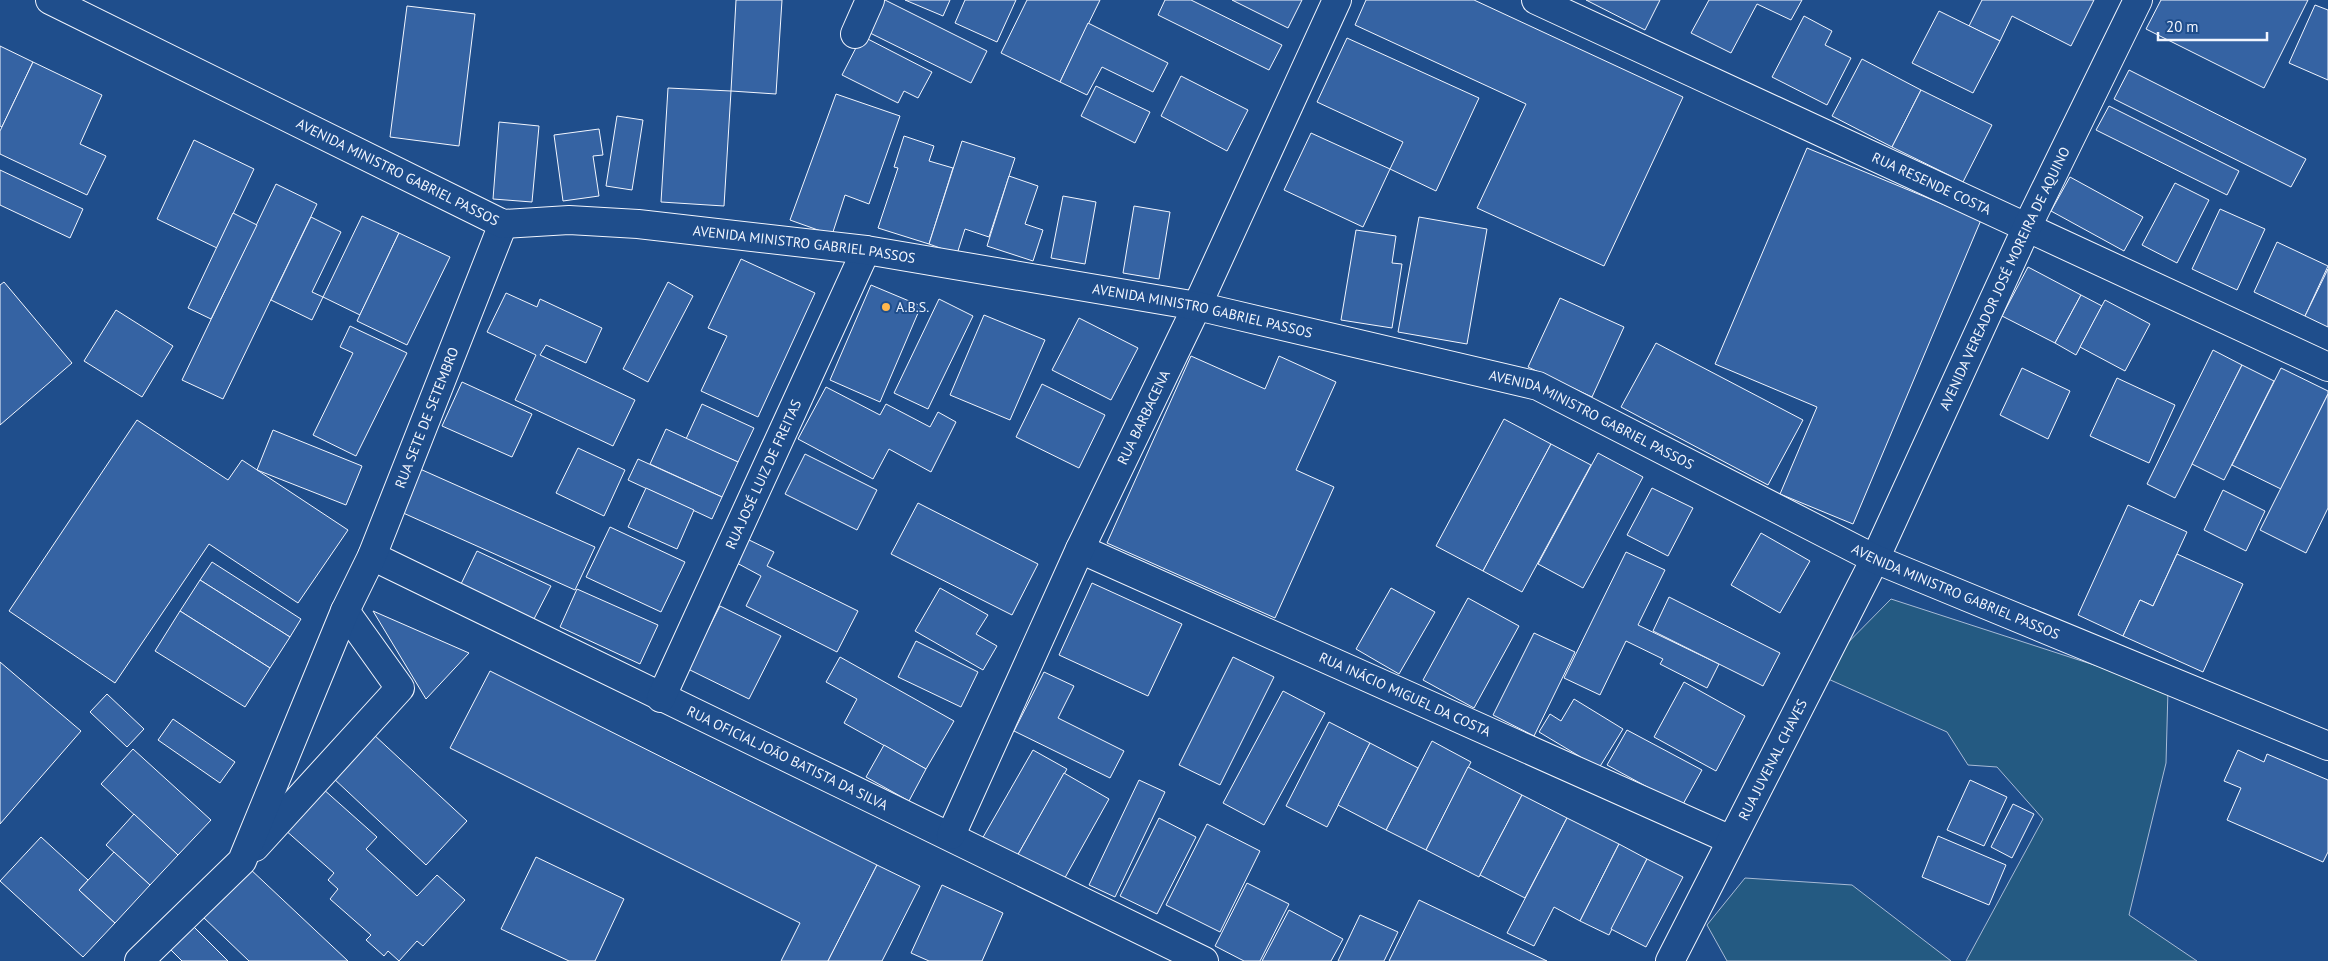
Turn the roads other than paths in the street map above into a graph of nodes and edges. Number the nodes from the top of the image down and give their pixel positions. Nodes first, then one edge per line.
1 (50, 0) edge
2 (870, 0) edge
3 (1337, 0) edge
4 (1536, 0) edge
5 (2138, 0) edge
6 (855, 34) dead end
7 (503, 224) junction
8 (2027, 227) junction
9 (866, 250) junction
10 (1197, 306) junction
11 (2328, 367) edge
12 (1080, 549) junction
13 (372, 556) junction
14 (1875, 559) junction
15 (345, 611) junction
16 (661, 698) junction
17 (2328, 746) edge
18 (951, 835) junction
19 (1731, 840) junction
20 (242, 860) junction
21 (139, 961) edge
22 (1204, 961) edge
23 (1670, 961) edge

1 - 7 street, AVENIDA MINISTRO GABRIEL PASSOS
2 - 6 street
3 - 10 street, RUA BARBACENA
4 - 8 street, RUA RESENDE COSTA
5 - 8 street, AVENIDA VEREADOR JOSÉ MOREIRA DE AQUINO
7 - 9 street, AVENIDA MINISTRO GABRIEL PASSOS
7 - 13 street, RUA SETE DE SETEMBRO
8 - 11 street, RUA RESENDE COSTA
8 - 14 street, AVENIDA VEREADOR JOSÉ MOREIRA DE AQUINO
9 - 10 street, AVENIDA MINISTRO GABRIEL PASSOS
9 - 16 street, RUA JOSÉ LUIZ DE FREITAS
10 - 12 street, RUA BARBACENA
10 - 14 street, AVENIDA MINISTRO GABRIEL PASSOS
12 - 18 street, RUA BARBACENA
12 - 19 street, RUA INÁCIO MIGUEL DA COSTA
13 - 15 street, RUA SETE DE SETEMBRO
13 - 16 street, RUA OFICIAL JOÃO BATISTA DA SILVA
14 - 17 street, AVENIDA MINISTRO GABRIEL PASSOS
14 - 19 street, RUA JUVENAL CHAVES
15 - 20 street, RUA SETE DE SETEMBRO
15 - 20 street, RUA SETE DE SETEMBRO
16 - 18 street, RUA OFICIAL JOÃO BATISTA DA SILVA
18 - 22 street, RUA OFICIAL JOÃO BATISTA DA SILVA
19 - 23 street, RUA JUVENAL CHAVES
20 - 21 street, RUA SETE DE SETEMBRO

